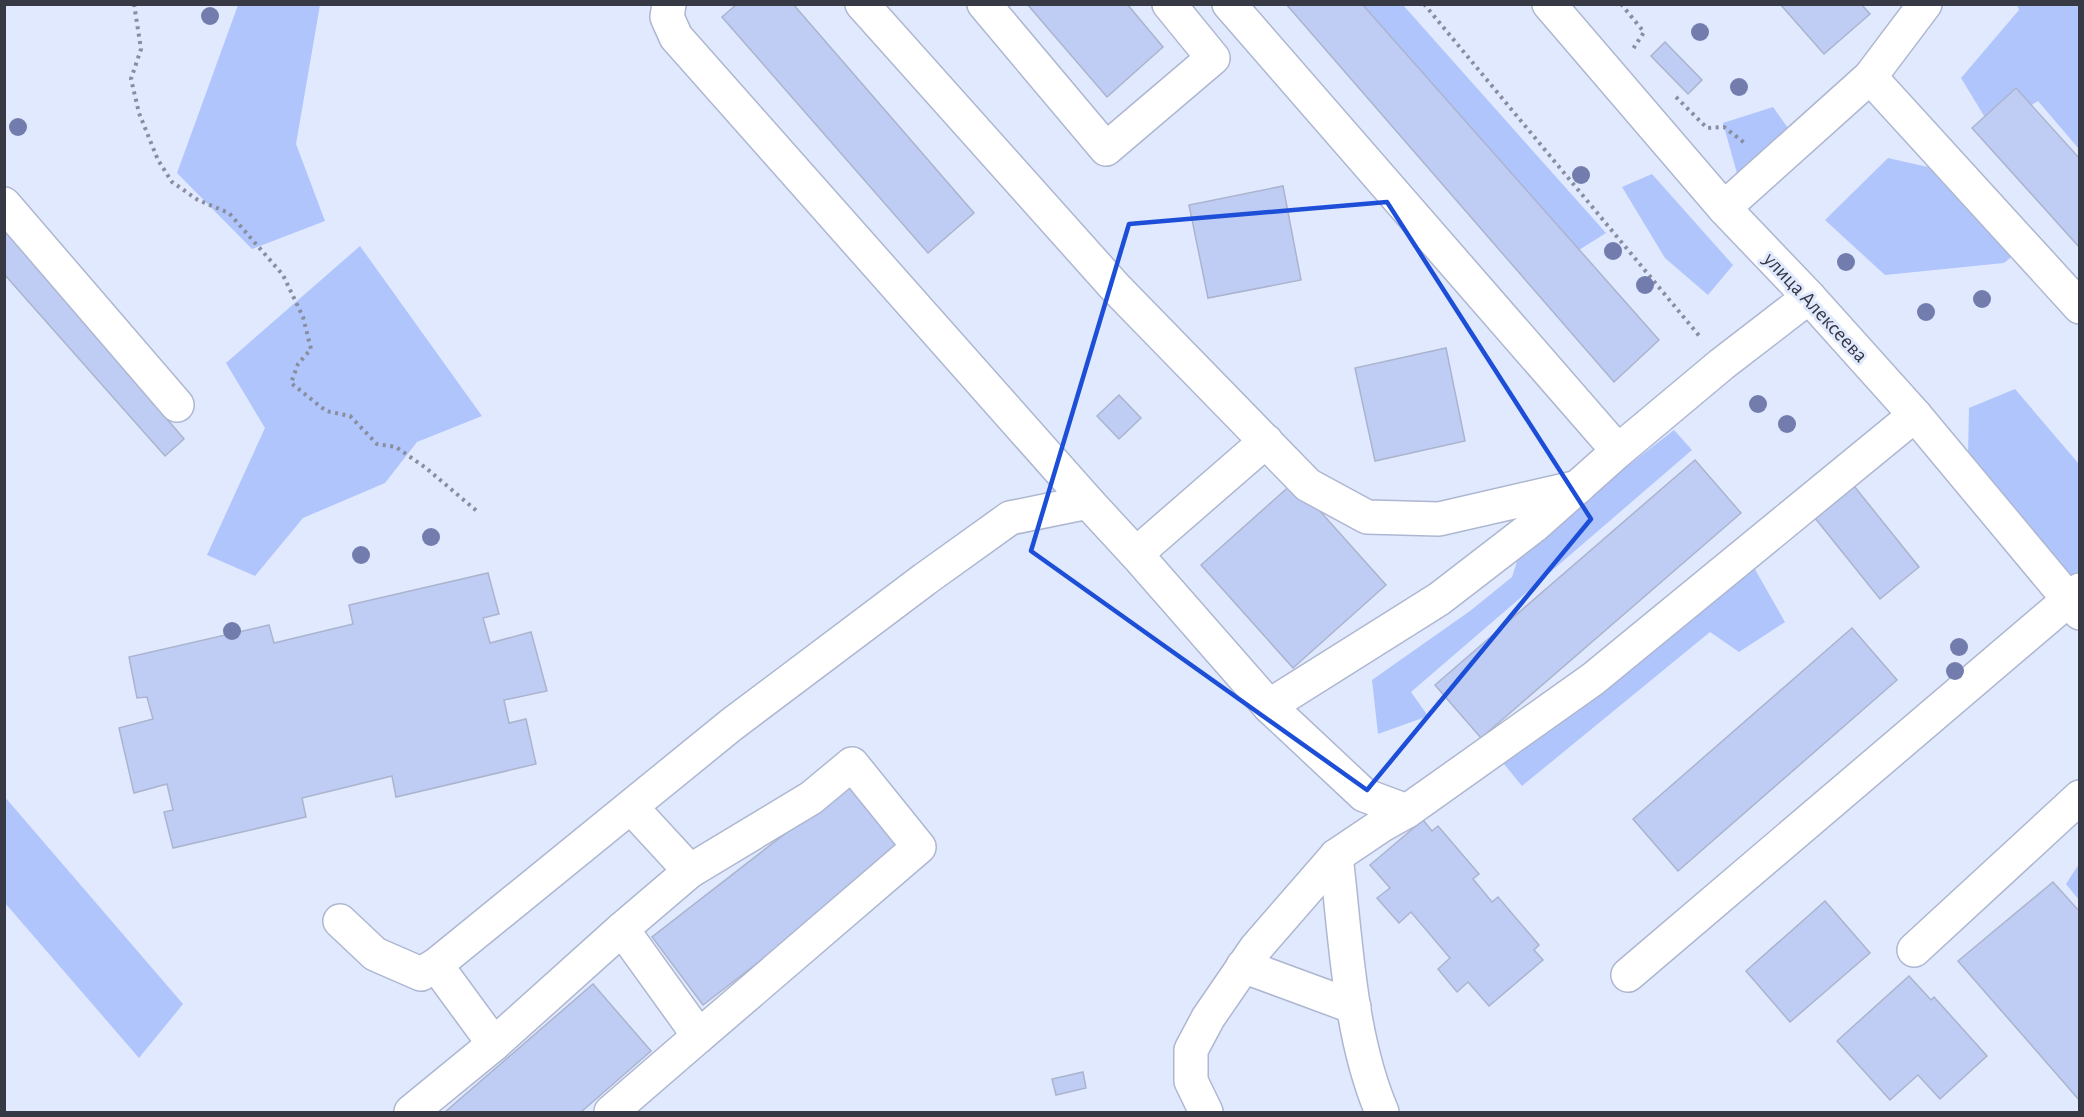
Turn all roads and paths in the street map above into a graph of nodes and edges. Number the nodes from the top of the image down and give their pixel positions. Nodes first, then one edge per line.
1 (134, 4) edge
2 (669, 4) edge
3 (862, 4) edge
4 (984, 4) edge
5 (1168, 4) edge
6 (1229, 4) edge
7 (1424, 4) edge
8 (1549, 4) edge
9 (1621, 4) edge
10 (1925, 4) edge
11 (1640, 58) dead end
12 (1870, 77) junction
13 (1671, 91) dead end
14 (1772, 166) junction
15 (4, 204) edge
16 (1724, 208) junction
17 (1809, 297) junction
18 (2079, 308) edge
19 (1722, 363) junction
20 (177, 405) dead end
21 (1915, 415) junction
22 (1266, 441) junction
23 (1618, 451) junction
24 (1578, 487) junction
25 (1088, 502) junction
26 (478, 512) dead end
27 (1136, 554) junction
28 (2076, 601) edge
29 (1269, 706) junction
30 (2079, 797) edge
31 (631, 807) junction
32 (1407, 811) junction
33 (1336, 856) junction
34 (690, 871) junction
35 (340, 921) dead end
36 (622, 929) junction
37 (1914, 950) dead end
38 (436, 965) junction
39 (1243, 966) junction
40 (1628, 975) dead end
41 (1354, 1007) junction
42 (699, 1036) junction
43 (494, 1044) junction
44 (411, 1113) edge
45 (612, 1113) edge
46 (1206, 1113) edge
47 (1382, 1113) edge

1 - 26 path
2 - 25 street
3 - 22 street
4 - 5 street
6 - 23 street
7 - 19 path
8 - 16 street, улица Алексеева
9 - 11 path
10 - 12 street
12 - 14 street
12 - 18 street
13 - 14 path
14 - 16 street
15 - 20 street
16 - 17 street, улица Алексеева
17 - 19 street
17 - 21 street, улица Алексеева
19 - 23 street
21 - 28 street, улица Алексеева
21 - 32 street
22 - 24 street
22 - 27 street
23 - 24 street
24 - 29 street
25 - 27 street
25 - 31 street
27 - 29 street
28 - 40 street
29 - 32 street
30 - 37 street
31 - 34 street
31 - 38 street
32 - 33 street
33 - 39 street
33 - 41 street
34 - 36 street
34 - 42 street
35 - 38 street
36 - 42 street
36 - 43 street
38 - 43 street
39 - 41 street
39 - 46 street
41 - 47 street
42 - 45 street
43 - 44 street

